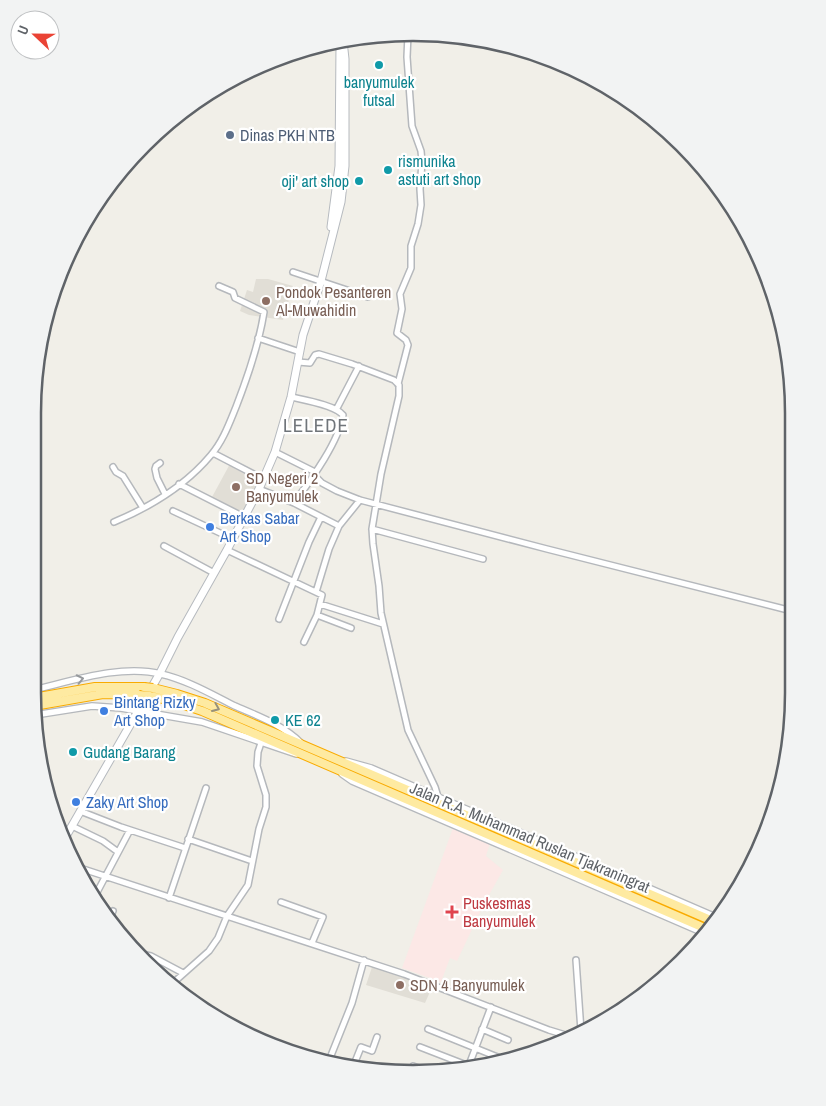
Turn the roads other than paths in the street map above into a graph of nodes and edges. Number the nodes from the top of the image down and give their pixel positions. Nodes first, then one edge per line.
1 (408, 41) edge
2 (340, 48) edge
3 (293, 272) dead end
4 (321, 281) junction
5 (219, 286) dead end
6 (368, 297) dead end
7 (258, 338) junction
8 (300, 352) junction
9 (298, 362) junction
10 (359, 366) junction
11 (398, 384) junction
12 (291, 397) junction
13 (336, 410) junction
14 (274, 452) junction
15 (213, 453) junction
16 (160, 463) dead end
17 (113, 468) dead end
18 (315, 472) junction
19 (263, 479) junction
20 (180, 484) junction
21 (258, 489) junction
22 (165, 494) junction
23 (360, 500) junction
24 (294, 503) junction
25 (377, 504) junction
26 (143, 508) junction
27 (173, 511) dead end
28 (244, 517) junction
29 (321, 517) junction
30 (114, 522) dead end
31 (339, 526) junction
32 (372, 528) junction
33 (233, 540) junction
34 (164, 546) dead end
35 (227, 550) junction
36 (483, 560) dead end
37 (214, 572) junction
38 (295, 582) junction
39 (316, 592) junction
40 (320, 604) junction
41 (785, 609) edge
42 (317, 615) junction
43 (279, 619) dead end
44 (383, 624) junction
45 (351, 628) dead end
46 (304, 642) dead end
47 (160, 673) junction
48 (41, 688) edge
49 (41, 696) edge
50 (41, 705) edge
51 (137, 710) junction
52 (42, 714) edge
53 (260, 743) junction
54 (304, 745) junction
55 (303, 755) junction
56 (341, 761) junction
57 (338, 770) junction
58 (206, 788) dead end
59 (438, 797) junction
60 (80, 811) junction
61 (72, 826) junction
62 (130, 830) junction
63 (69, 832) edge
64 (188, 839) junction
65 (185, 848) junction
66 (118, 852) junction
67 (252, 861) junction
68 (87, 871) edge
69 (106, 878) junction
70 (98, 891) edge
71 (169, 898) junction
72 (281, 902) dead end
73 (711, 915) edge
74 (227, 916) junction
75 (708, 919) edge
76 (701, 927) edge
77 (698, 931) edge
78 (312, 943) junction
79 (150, 956) edge
80 (364, 960) junction
81 (576, 960) dead end
82 (183, 974) junction
83 (177, 979) edge
84 (491, 1007) junction
85 (581, 1024) edge
86 (428, 1029) dead end
87 (482, 1029) junction
88 (560, 1034) edge
89 (377, 1037) dead end
90 (508, 1040) dead end
91 (420, 1047) dead end
92 (475, 1048) junction
93 (331, 1056) edge
94 (494, 1056) edge
95 (356, 1061) edge
96 (471, 1061) edge
97 (459, 1062) edge

1 - 11 street
2 - 4 main road
3 - 4 street
4 - 6 street
4 - 8 main road
5 - 7 street
7 - 8 street
7 - 15 street
8 - 9 main road
9 - 10 street
9 - 12 main road
10 - 11 street
10 - 13 street
11 - 25 street
12 - 13 street
12 - 14 main road
13 - 18 street
14 - 18 street
14 - 19 main road
15 - 19 street
15 - 20 street
16 - 22 street
17 - 26 street
18 - 23 street
18 - 24 street
19 - 21 main road
20 - 22 street
20 - 28 street
21 - 24 street
21 - 28 main road
22 - 26 street
23 - 25 street
23 - 31 street
24 - 29 street
25 - 32 street
25 - 41 street
26 - 30 street
27 - 33 street
28 - 33 main road
29 - 31 street
29 - 38 street
31 - 39 street
32 - 36 street
32 - 44 street
33 - 35 main road
34 - 37 street
35 - 37 main road
35 - 38 street
37 - 47 main road
38 - 39 street
38 - 43 street
39 - 40 street
40 - 42 street
40 - 44 street
42 - 45 street
42 - 46 street
44 - 59 street
48 -> 47 street, Jalan R.A. Muhammad Ruslan Tjakraningrat
47 - 51 main road
47 - 54 street, Jalan R.A. Muhammad Ruslan Tjakraningrat
49 -> 54 highway, Jalan R.A. Muhammad Ruslan Tjakraningrat, bridge
50 - 55 highway, Jalan R.A. Muhammad Ruslan Tjakraningrat, bridge
51 - 52 street, Jalan R.A. Muhammad Ruslan Tjakraningrat
51 - 53 street, Jalan R.A. Muhammad Ruslan Tjakraningrat
51 - 60 main road
53 - 55 street, Jalan R.A. Muhammad Ruslan Tjakraningrat
53 - 67 street
54 - 56 highway, Jalan R.A. Muhammad Ruslan Tjakraningrat
55 - 57 highway, Jalan R.A. Muhammad Ruslan Tjakraningrat
56 - 59 street, Jalan R.A. Muhammad Ruslan Tjakraningrat
56 - 75 highway, Jalan R.A. Muhammad Ruslan Tjakraningrat
57 - 76 highway, Jalan R.A. Muhammad Ruslan Tjakraningrat
57 - 77 street, Jalan R.A. Muhammad Ruslan Tjakraningrat
58 - 64 street
59 - 73 street, Jalan R.A. Muhammad Ruslan Tjakraningrat
60 - 61 main road
60 - 62 street
61 - 63 main road
61 - 66 street
62 - 65 street
62 - 66 street
64 - 65 street
64 - 67 street
65 - 71 street
66 - 69 street
67 - 74 street
68 - 69 street
69 - 70 street
69 - 71 street
71 - 74 street
72 - 78 street
74 - 78 street
74 - 82 street
78 - 80 street
79 - 82 street
80 - 84 street
80 - 93 street
81 - 85 street
82 - 83 street
84 - 87 street
84 - 88 street
86 - 92 street
87 - 90 street
87 - 92 street
89 - 95 street
91 - 97 street
92 - 94 street
92 - 96 street

